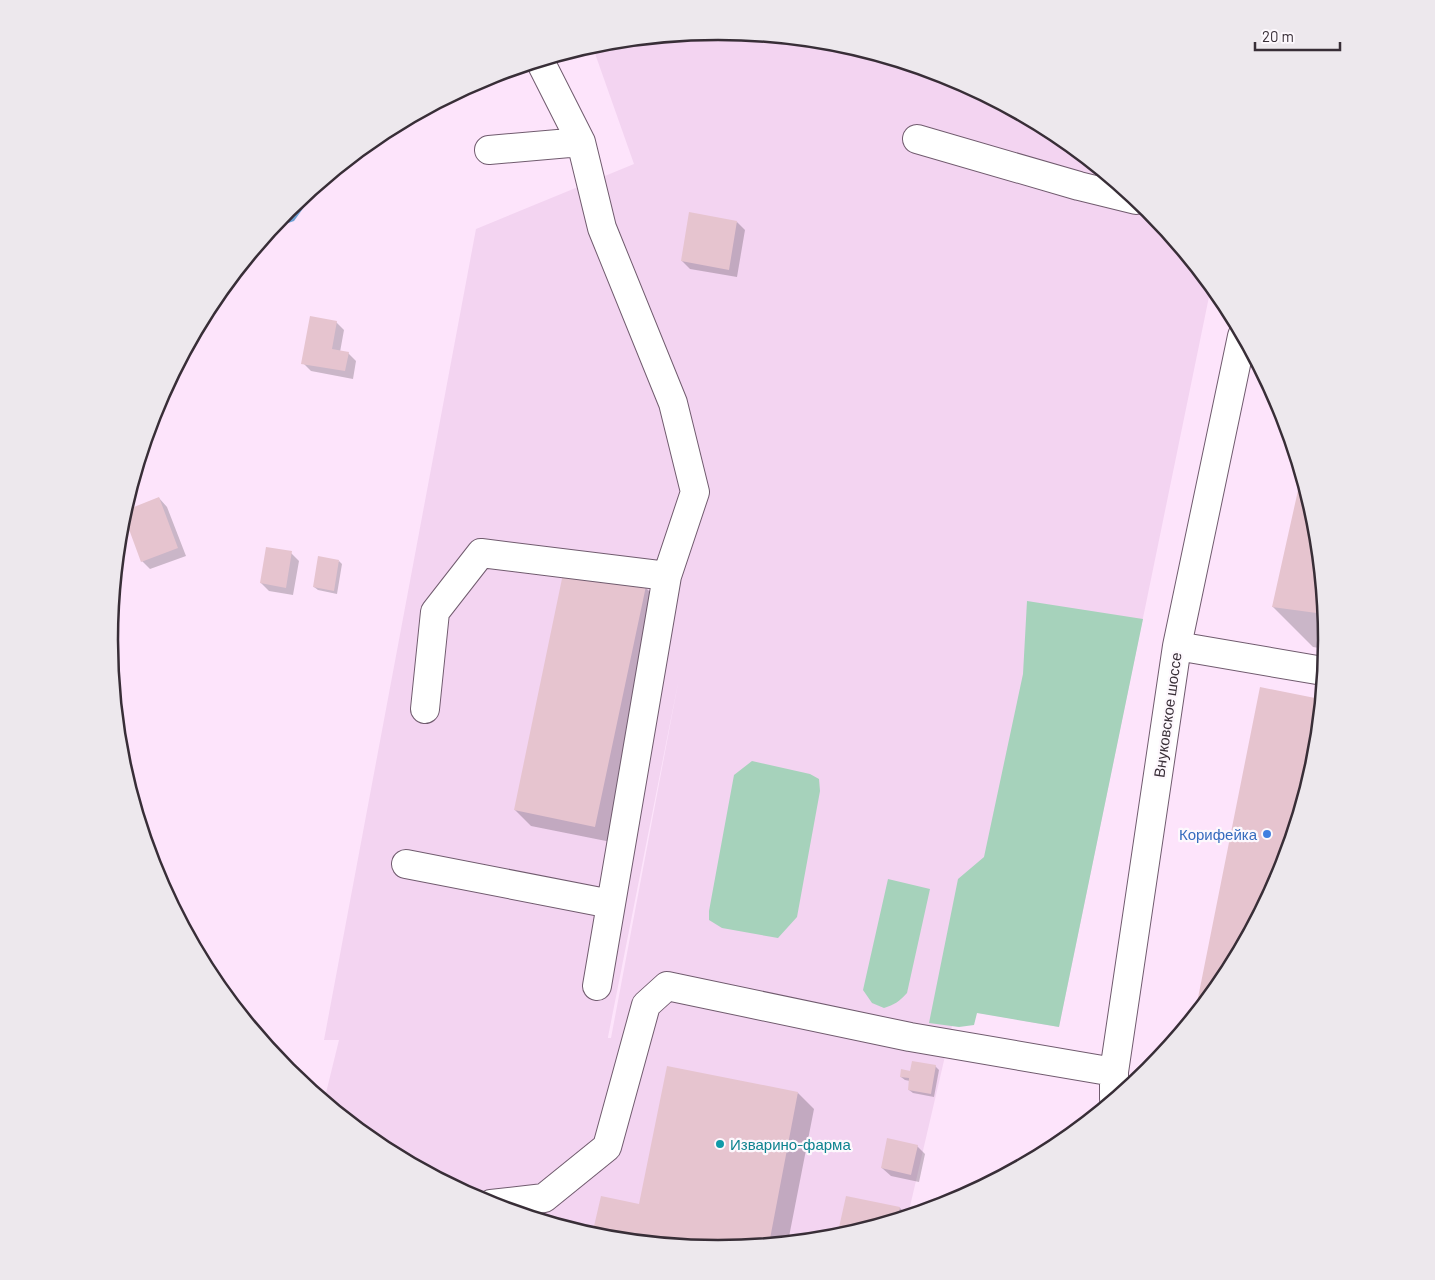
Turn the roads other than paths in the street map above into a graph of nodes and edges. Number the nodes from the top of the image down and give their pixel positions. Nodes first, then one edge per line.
1 (543, 66) edge
2 (917, 139) dead end
3 (581, 142) junction
4 (488, 150) dead end
5 (1121, 196) edge
6 (1240, 346) edge
7 (667, 576) junction
8 (1177, 646) junction
9 (1316, 670) edge
10 (425, 709) dead end
11 (406, 864) dead end
12 (611, 904) junction
13 (597, 986) dead end
14 (1114, 1072) junction
15 (1114, 1090) edge
16 (509, 1202) edge

1 - 3 street
2 - 5 street
3 - 4 street
3 - 7 street
6 - 8 street, Внуковское шоссе
7 - 10 street
7 - 12 street
8 - 9 street
8 - 14 street, Внуковское шоссе
11 - 12 street
12 - 13 street
14 - 15 street, Внуковское шоссе
14 - 16 street

